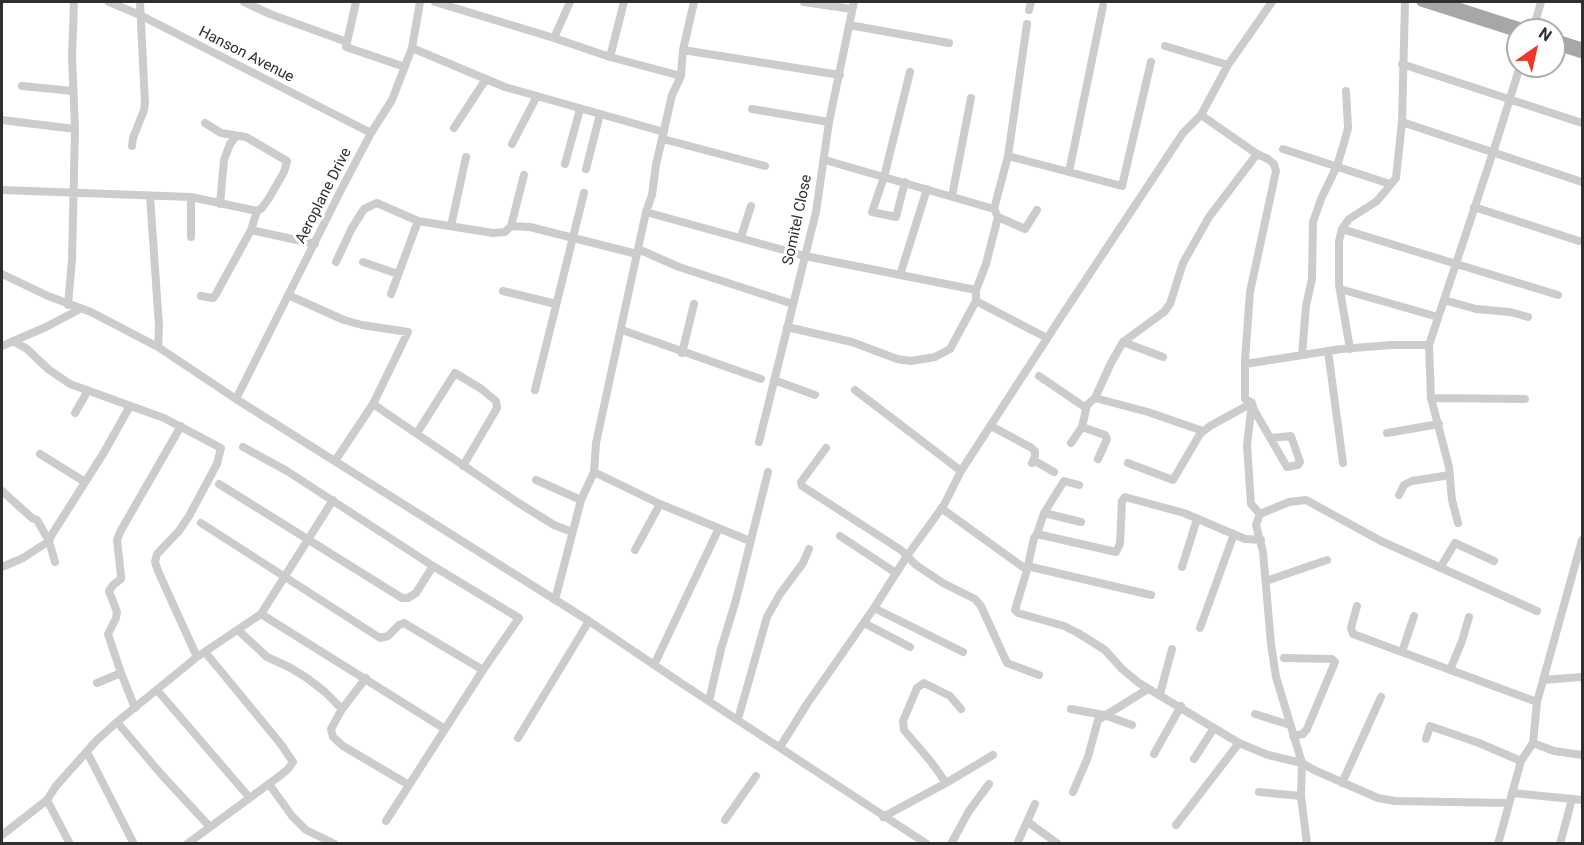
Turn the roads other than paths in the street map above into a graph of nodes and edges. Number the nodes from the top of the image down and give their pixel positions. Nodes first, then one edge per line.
1 (74, 2) edge
2 (109, 2) edge
3 (140, 2) edge
4 (244, 2) edge
5 (356, 2) edge
6 (420, 2) edge
7 (435, 2) edge
8 (570, 2) edge
9 (624, 2) edge
10 (694, 2) edge
11 (804, 2) edge
12 (1272, 2) edge
13 (1405, 2) edge
14 (1421, 2) edge
15 (1443, 2) edge
16 (1541, 2) edge
17 (853, 5) edge
18 (1465, 5) edge
19 (1103, 6) dead end
20 (140, 15) junction
21 (1536, 18) edge
22 (1506, 20) edge
23 (1027, 24) dead end
24 (849, 25) junction
25 (1506, 29) edge
26 (554, 38) junction
27 (346, 42) junction
28 (1566, 42) edge
29 (949, 43) dead end
30 (1165, 46) dead end
31 (1582, 47) edge
32 (412, 48) junction
33 (1566, 49) edge
34 (682, 50) junction
35 (1582, 54) edge
36 (610, 57) junction
37 (1151, 62) dead end
38 (1402, 64) junction
39 (1228, 65) junction
40 (405, 67) junction
41 (910, 72) dead end
42 (840, 75) junction
43 (681, 76) junction
44 (1516, 78) edge
45 (486, 79) junction
46 (22, 86) dead end
47 (73, 91) junction
48 (1346, 92) dead end
49 (537, 96) junction
50 (971, 98) dead end
51 (1510, 99) junction
52 (580, 108) junction
53 (752, 109) dead end
54 (600, 114) junction
55 (1202, 116) junction
56 (2, 120) edge
57 (829, 122) junction
58 (1402, 122) junction
59 (205, 123) dead end
60 (1582, 123) edge
61 (454, 128) dead end
62 (75, 129) junction
63 (371, 134) junction
64 (236, 136) junction
65 (664, 136) junction
66 (512, 144) dead end
67 (132, 146) dead end
68 (1283, 149) dead end
69 (1492, 153) junction
70 (1257, 154) junction
71 (1008, 156) junction
72 (466, 157) dead end
73 (825, 160) junction
74 (565, 164) dead end
75 (765, 166) dead end
76 (1337, 166) junction
77 (586, 169) dead end
78 (1069, 172) junction
79 (524, 175) dead end
80 (884, 177) junction
81 (905, 182) junction
82 (1582, 182) edge
83 (1390, 184) junction
84 (927, 189) junction
85 (2, 190) edge
86 (584, 193) dead end
87 (72, 194) junction
88 (150, 196) junction
89 (952, 196) junction
90 (191, 197) junction
91 (220, 204) junction
92 (751, 206) dead end
93 (1474, 207) junction
94 (1037, 210) dead end
95 (257, 211) junction
96 (646, 212) junction
97 (996, 213) junction
98 (418, 221) junction
99 (451, 226) junction
100 (511, 226) junction
101 (1342, 228) junction
102 (251, 230) junction
103 (191, 237) dead end
104 (741, 237) junction
105 (573, 238) junction
106 (1579, 241) dead end
107 (315, 244) junction
108 (638, 251) junction
109 (805, 256) junction
110 (336, 262) dead end
111 (363, 262) dead end
112 (1456, 263) junction
113 (2, 274) edge
114 (398, 274) junction
115 (900, 275) junction
116 (1340, 289) junction
117 (976, 290) junction
118 (504, 291) dead end
119 (391, 294) dead end
120 (288, 295) junction
121 (1558, 295) dead end
122 (201, 296) dead end
123 (1444, 300) junction
124 (976, 301) junction
125 (556, 304) junction
126 (694, 304) dead end
127 (793, 304) junction
128 (68, 305) junction
129 (80, 309) junction
130 (1438, 317) junction
131 (1528, 317) dead end
132 (787, 327) junction
133 (622, 330) junction
134 (31, 333) junction
135 (1047, 338) junction
136 (13, 341) junction
137 (1123, 342) junction
138 (1429, 345) junction
139 (2, 346) edge
140 (158, 347) junction
141 (27, 349) junction
142 (1350, 349) junction
143 (1328, 351) junction
144 (682, 353) junction
145 (1302, 355) junction
146 (1163, 357) dead end
147 (1245, 364) junction
148 (1039, 376) dead end
149 (761, 379) dead end
150 (774, 380) junction
151 (535, 390) dead end
152 (855, 390) dead end
153 (87, 392) junction
154 (815, 395) dead end
155 (1095, 398) junction
156 (1431, 398) junction
157 (236, 399) junction
158 (1525, 399) dead end
159 (1252, 403) junction
160 (373, 404) junction
161 (130, 406) junction
162 (1086, 408) junction
163 (75, 413) dead end
164 (1439, 424) junction
165 (181, 426) junction
166 (991, 426) junction
167 (1082, 427) junction
168 (1203, 431) junction
169 (417, 433) junction
170 (1387, 434) dead end
171 (1271, 438) junction
172 (759, 442) dead end
173 (1071, 443) dead end
174 (243, 447) dead end
175 (826, 448) dead end
176 (40, 454) dead end
177 (1098, 459) dead end
178 (335, 461) junction
179 (1128, 463) dead end
180 (1343, 463) dead end
181 (463, 466) junction
182 (961, 471) junction
183 (594, 472) junction
184 (768, 472) dead end
185 (1054, 472) dead end
186 (1450, 475) junction
187 (536, 480) dead end
188 (85, 482) junction
189 (219, 484) dead end
190 (1079, 485) dead end
191 (2, 490) edge
192 (1399, 495) dead end
193 (333, 500) junction
194 (581, 500) junction
195 (660, 504) junction
196 (941, 508) junction
197 (1044, 513) junction
198 (1260, 514) junction
199 (1197, 519) junction
200 (1081, 522) dead end
201 (201, 524) dead end
202 (1458, 524) dead end
203 (719, 528) junction
204 (572, 532) junction
205 (1037, 534) junction
206 (1234, 534) junction
207 (840, 536) dead end
208 (309, 539) junction
209 (750, 540) junction
210 (1261, 540) junction
211 (1582, 540) edge
212 (49, 542) junction
213 (809, 549) dead end
214 (634, 550) dead end
215 (907, 556) junction
216 (1327, 560) dead end
217 (1494, 561) dead end
218 (55, 562) dead end
219 (433, 566) junction
220 (2, 567) edge
221 (1182, 567) dead end
222 (1440, 567) junction
223 (1027, 568) junction
224 (896, 573) junction
225 (285, 578) junction
226 (1266, 581) junction
227 (1151, 595) dead end
228 (555, 600) junction
229 (1357, 606) dead end
230 (874, 608) junction
231 (1537, 611) dead end
232 (261, 614) junction
233 (1414, 616) dead end
234 (1469, 616) dead end
235 (589, 621) junction
236 (864, 623) junction
237 (1200, 628) dead end
238 (238, 630) junction
239 (910, 647) dead end
240 (1172, 650) dead end
241 (205, 652) junction
242 (963, 652) dead end
243 (1402, 652) junction
244 (197, 657) junction
245 (1284, 658) dead end
246 (654, 664) junction
247 (483, 670) junction
248 (1450, 670) junction
249 (121, 673) junction
250 (1039, 675) dead end
251 (1582, 677) edge
252 (366, 678) junction
253 (1543, 680) junction
254 (97, 683) dead end
255 (1148, 689) junction
256 (157, 690) junction
257 (1161, 694) junction
258 (1381, 697) dead end
259 (710, 701) junction
260 (1537, 702) junction
261 (1181, 706) junction
262 (135, 708) junction
263 (342, 709) junction
264 (961, 709) dead end
265 (1071, 709) dead end
266 (1255, 714) dead end
267 (1104, 716) junction
268 (738, 719) junction
269 (117, 723) junction
270 (1132, 725) dead end
271 (1290, 725) junction
272 (1214, 728) junction
273 (445, 729) junction
274 (1293, 736) junction
275 (518, 738) dead end
276 (1426, 739) dead end
277 (1239, 743) junction
278 (1533, 743) junction
279 (780, 747) junction
280 (87, 752) junction
281 (1154, 754) dead end
282 (993, 755) dead end
283 (1582, 755) edge
284 (1194, 759) dead end
285 (1521, 761) junction
286 (1302, 763) junction
287 (756, 776) dead end
288 (946, 783) junction
289 (1342, 783) junction
290 (269, 784) junction
291 (989, 784) dead end
292 (409, 785) junction
293 (1072, 792) dead end
294 (1259, 792) dead end
295 (1512, 794) junction
296 (1301, 796) junction
297 (249, 798) junction
298 (1572, 799) junction
299 (47, 800) junction
300 (1582, 800) edge
301 (1509, 803) junction
302 (1035, 804) dead end
303 (883, 817) junction
304 (725, 820) dead end
305 (386, 821) dead end
306 (1028, 822) junction
307 (1176, 825) dead end
308 (210, 827) junction
309 (2, 835) edge
310 (70, 843) edge
311 (134, 843) edge
312 (187, 843) edge
313 (335, 843) edge
314 (927, 843) edge
315 (951, 843) edge
316 (1017, 843) edge
317 (1058, 843) edge
318 (1307, 843) edge
319 (1498, 843) edge
320 (1560, 843) edge

1 - 47 street
2 - 20 street, Hanson Avenue
3 - 20 street
4 - 27 street
5 - 27 street
6 - 32 street, Aeroplane Drive
7 - 26 street
8 - 26 street
9 - 36 street
10 - 34 street
11 - 17 street
12 - 39 street
13 - 38 street
14 - 25 main road
15 - 18 main road
16 - 21 street
17 - 24 street, Somitel Close
18 - 22 main road
19 - 78 street
20 - 63 street, Hanson Avenue
20 - 67 street
23 - 71 street
24 - 29 street
24 - 42 street, Somitel Close
26 - 36 street
27 - 40 street
28 - 31 main road
30 - 39 street
32 - 40 street, Aeroplane Drive
32 - 45 street
33 - 35 main road
34 - 42 street
34 - 43 street
36 - 43 street
37 - 78 street
38 - 51 street
38 - 58 street
39 - 55 street
40 - 63 street, Aeroplane Drive
41 - 80 street
42 - 57 street, Somitel Close
43 - 65 street
44 - 51 street
45 - 49 street
45 - 61 street
46 - 47 street
47 - 62 street
48 - 76 street
49 - 52 street
49 - 66 street
50 - 89 street
51 - 60 street
51 - 69 street
52 - 54 street
52 - 74 street
53 - 57 street
54 - 65 street
54 - 77 street
55 - 70 street
55 - 135 street
56 - 62 street
57 - 73 street, Somitel Close
58 - 69 street
58 - 83 street
59 - 64 street
62 - 87 street
63 - 107 street, Aeroplane Drive
64 - 91 street
64 - 95 street
65 - 75 street
65 - 96 street
68 - 76 street
69 - 82 street
69 - 93 street
70 - 137 street
70 - 147 street
71 - 78 street
71 - 97 street
72 - 99 street
73 - 80 street
73 - 109 street, Somitel Close
76 - 83 street
76 - 145 street
79 - 100 street
80 - 81 street
80 - 81 street
81 - 84 street
83 - 101 street
84 - 89 street
84 - 115 street
85 - 87 street
86 - 105 street
87 - 88 street
87 - 128 street
88 - 90 street
88 - 140 street
89 - 97 street
90 - 91 street
90 - 103 street
91 - 95 street
92 - 104 street
93 - 106 street
93 - 112 street
94 - 97 street
95 - 102 street
96 - 104 street
96 - 108 street
97 - 117 street
98 - 99 street
98 - 110 street
98 - 114 street
99 - 100 street
100 - 105 street
101 - 112 street
101 - 116 street
102 - 107 street
102 - 122 street
104 - 109 street
105 - 108 street
105 - 125 street
107 - 120 street, Aeroplane Drive
108 - 127 street
108 - 133 street
109 - 115 street
109 - 127 street, Somitel Close
111 - 114 street
112 - 121 street
112 - 123 street
113 - 128 street
114 - 119 street
115 - 117 street
116 - 130 street
116 - 142 street
117 - 124 street
118 - 125 street
120 - 157 street, Aeroplane Drive
120 - 160 street
123 - 130 street
123 - 131 street
124 - 132 street
124 - 135 street
125 - 151 street
126 - 144 street
127 - 132 street, Somitel Close
128 - 129 street
129 - 134 street
129 - 140 street
130 - 138 street
132 - 150 street, Somitel Close
133 - 144 street
133 - 183 street
134 - 136 street
134 - 141 street
135 - 166 street
136 - 139 street
136 - 141 street
137 - 146 street
137 - 155 street
138 - 142 street
138 - 156 street
140 - 157 street
141 - 153 street
142 - 143 street
143 - 145 street
143 - 180 street
144 - 149 street
145 - 147 street
147 - 159 street
148 - 162 street
150 - 154 street
150 - 172 street, Somitel Close
152 - 182 street
153 - 161 street
153 - 163 street
155 - 162 street
155 - 168 street
156 - 158 street
156 - 164 street
157 - 178 street
159 - 168 street
159 - 171 street
159 - 198 street
160 - 169 street
160 - 178 street
161 - 165 street
161 - 188 street
162 - 167 street
164 - 170 street
164 - 186 street
165 - 244 street
165 - 249 street
166 - 182 street
166 - 185 street
167 - 173 street
167 - 177 street
168 - 179 street
169 - 181 street
169 - 181 street
171 - 171 street
174 - 193 street
175 - 215 street
176 - 188 street
178 - 228 street
181 - 204 street
182 - 196 street
183 - 194 street
183 - 195 street
184 - 209 street
186 - 192 street
186 - 202 street
187 - 194 street
188 - 212 street
189 - 208 street
190 - 197 street
191 - 212 street
193 - 208 street
193 - 219 street
194 - 204 street
195 - 203 street
195 - 214 street
196 - 215 street
196 - 223 street
197 - 200 street
197 - 205 street
198 - 210 street
198 - 222 street
199 - 205 street
199 - 206 street
199 - 221 street
201 - 225 street
203 - 209 street
203 - 246 street
204 - 228 street
205 - 223 street
206 - 210 street
206 - 237 street
207 - 224 street
208 - 219 street
208 - 225 street
209 - 259 street
210 - 226 street
211 - 253 street
212 - 218 street
212 - 220 street
213 - 268 street
215 - 224 street
215 - 250 street
216 - 226 street
217 - 222 street
219 - 247 street
222 - 231 street
223 - 227 street
223 - 255 street
224 - 230 street
225 - 232 street
225 - 247 street
226 - 271 street
228 - 235 street
229 - 243 street
230 - 236 street
230 - 242 street
232 - 238 street
232 - 252 street
233 - 243 street
234 - 248 street
235 - 246 street
235 - 275 street
236 - 239 street
236 - 279 street
238 - 241 street
238 - 263 street
240 - 257 street
241 - 244 street
241 - 290 street
243 - 248 street
244 - 256 street
245 - 274 street
246 - 259 street
247 - 273 street
248 - 260 street
249 - 254 street
249 - 262 street
251 - 253 street
252 - 263 street
252 - 273 street
253 - 260 street
255 - 257 street
255 - 267 street
256 - 262 street
256 - 297 street
257 - 261 street
258 - 289 street
259 - 268 street
260 - 278 street
261 - 272 street
261 - 281 street
262 - 269 street
263 - 292 street
264 - 288 street
265 - 267 street
266 - 271 street
267 - 270 street
267 - 293 street
268 - 279 street
269 - 280 street
269 - 308 street
271 - 274 street
272 - 277 street
272 - 284 street
273 - 292 street
274 - 286 street
276 - 285 street
277 - 286 street
277 - 307 street
278 - 283 street
278 - 285 street
279 - 303 street
280 - 299 street
280 - 311 street
282 - 288 street
285 - 295 street
286 - 289 street
286 - 296 street
287 - 304 street
288 - 303 street
289 - 301 street
290 - 297 street
290 - 313 street
291 - 315 street
292 - 305 street
294 - 296 street
295 - 298 street
295 - 301 street
296 - 318 street
297 - 308 street
298 - 300 street
298 - 320 street
299 - 309 street
299 - 310 street
301 - 319 street
302 - 306 street
303 - 314 street
306 - 316 street
306 - 317 street
308 - 312 street

